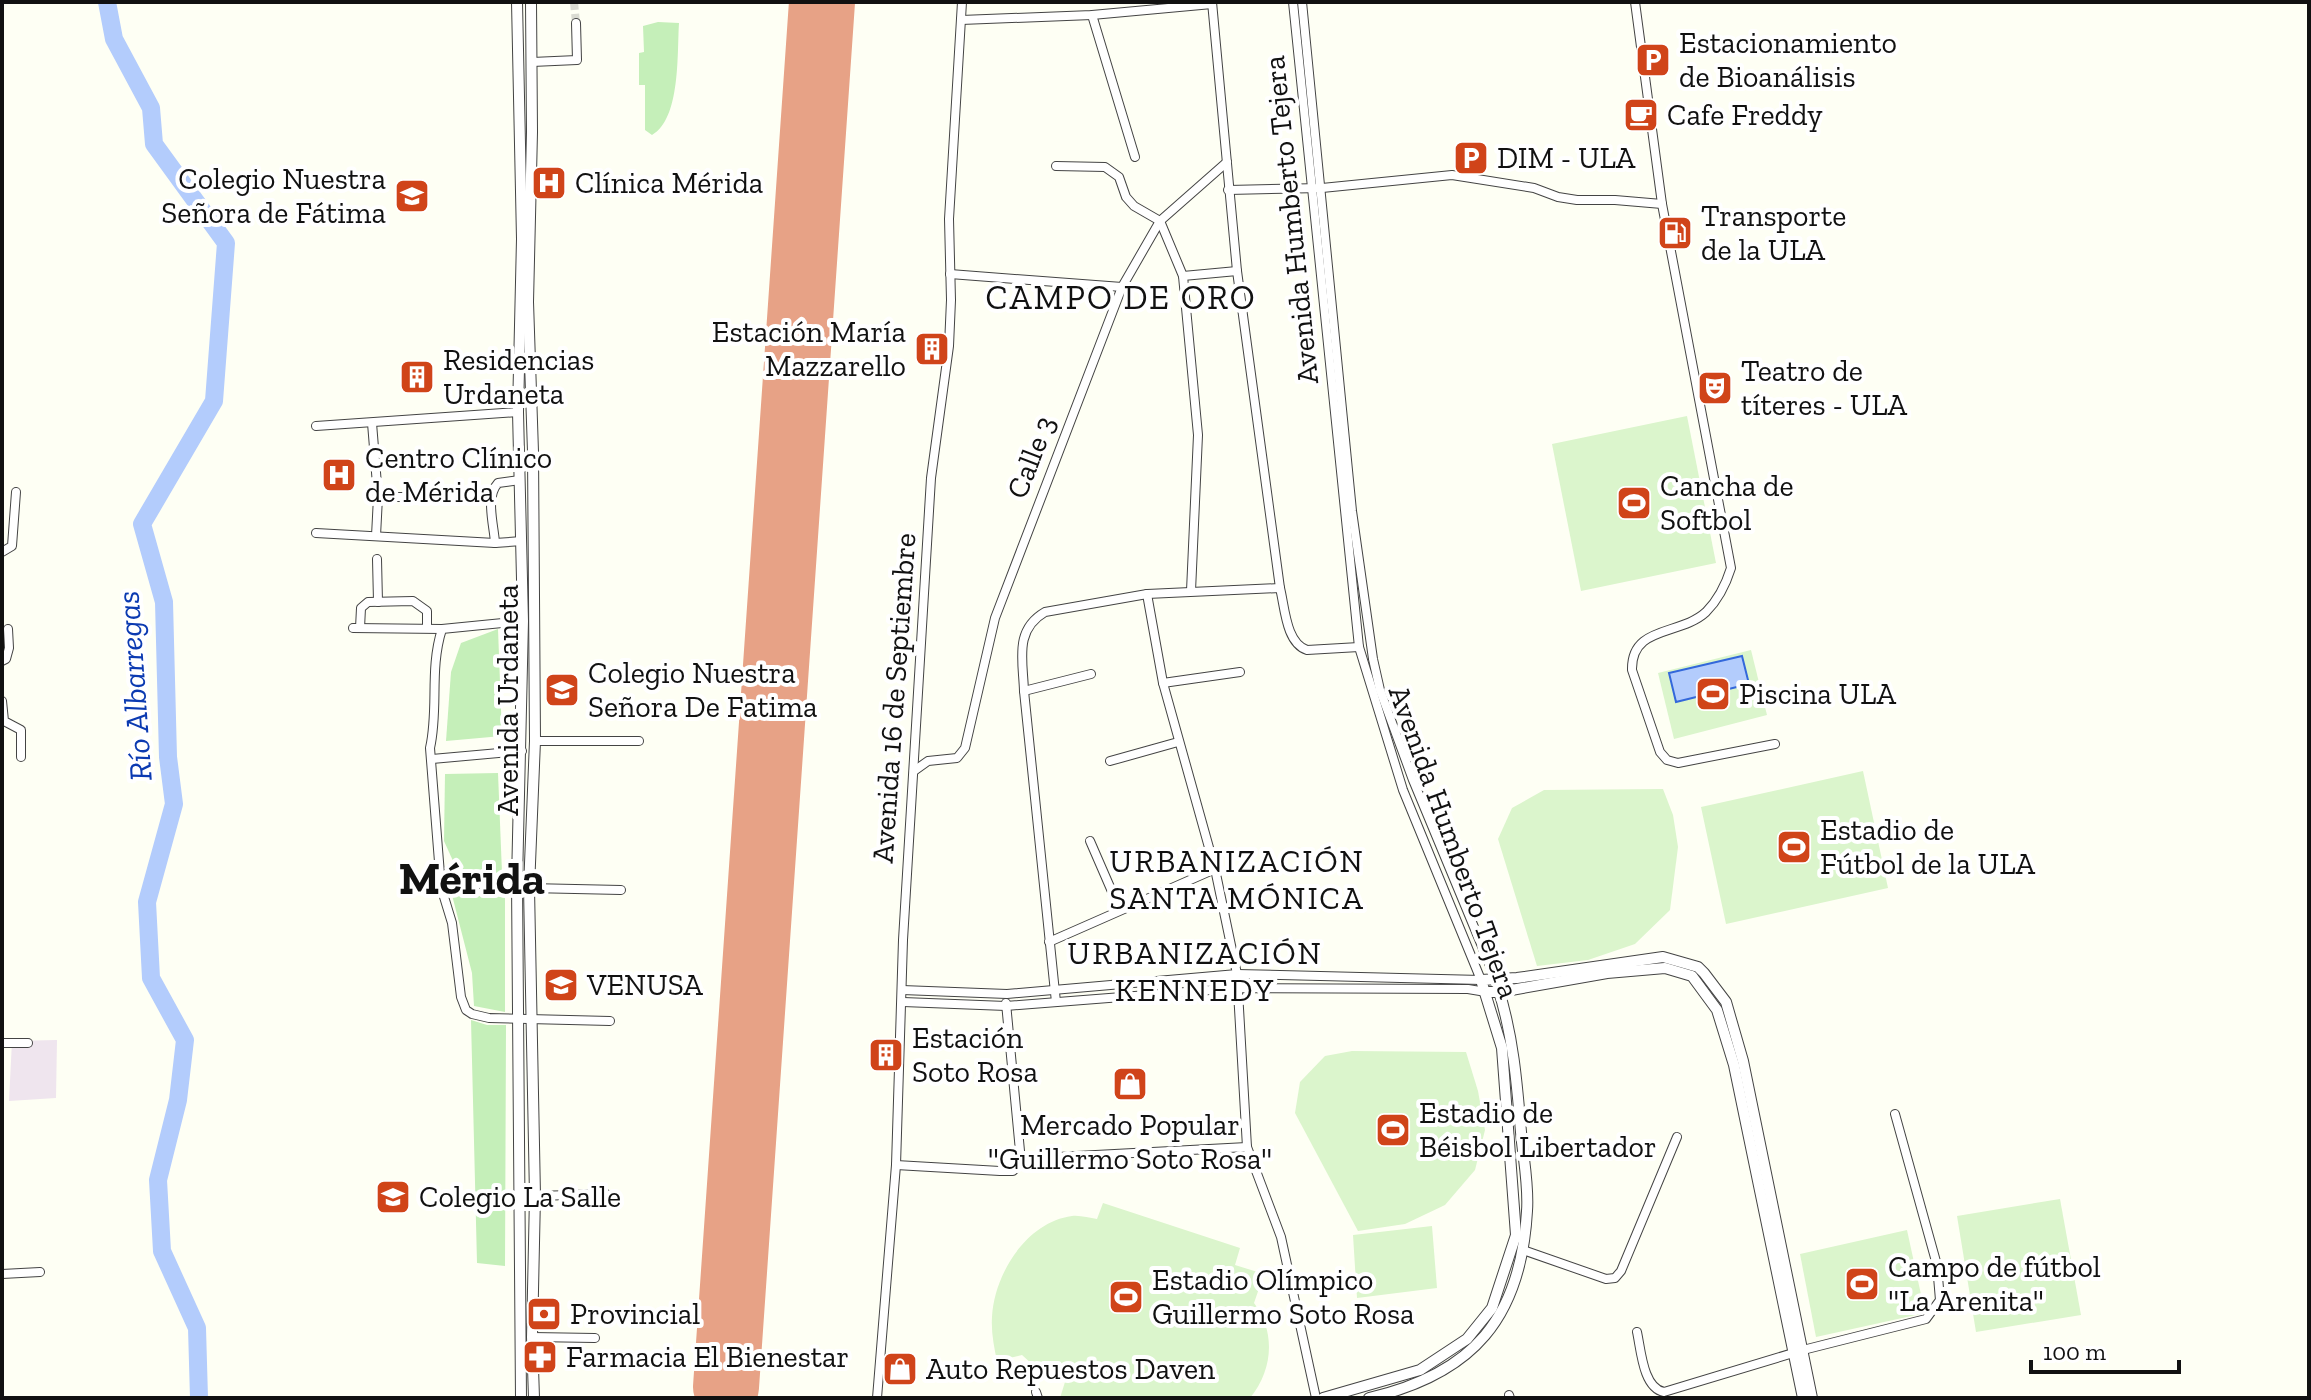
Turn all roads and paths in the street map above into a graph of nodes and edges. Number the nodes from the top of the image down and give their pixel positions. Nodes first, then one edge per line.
1 (517, 2) edge
2 (531, 2) edge
3 (962, 2) edge
4 (1293, 2) edge
5 (1302, 2) edge
6 (1635, 2) edge
7 (1212, 3) edge
8 (1151, 6) edge
9 (1092, 15) junction
10 (961, 20) junction
11 (576, 23) tunnel mouth
12 (532, 62) junction
13 (1135, 157) dead end
14 (1227, 162) junction
15 (1056, 166) dead end
16 (1311, 188) junction
17 (1322, 188) junction
18 (1228, 190) junction
19 (1662, 204) junction
20 (1160, 221) junction
21 (1237, 271) junction
22 (950, 274) junction
23 (1183, 276) junction
24 (1122, 287) junction
25 (518, 412) junction
26 (372, 423) junction
27 (316, 426) dead end
28 (520, 480) junction
29 (16, 492) dead end
30 (448, 492) dead end
31 (378, 497) junction
32 (316, 533) dead end
33 (376, 536) junction
34 (522, 541) junction
35 (495, 543) junction
36 (2, 552) edge
37 (377, 559) dead end
38 (1280, 588) junction
39 (1191, 591) junction
40 (1147, 594) junction
41 (378, 602) junction
42 (523, 621) junction
43 (427, 628) junction
44 (8, 629) dead end
45 (442, 629) junction
46 (1359, 647) junction
47 (2, 661) edge
48 (1240, 672) dead end
49 (1091, 674) dead end
50 (1163, 683) junction
51 (1024, 691) junction
52 (2, 701) edge
53 (535, 741) junction
54 (639, 741) dead end
55 (1178, 742) junction
56 (1775, 744) dead end
57 (522, 751) junction
58 (21, 757) dead end
59 (432, 759) junction
60 (1110, 761) dead end
61 (914, 771) junction
62 (1090, 841) dead end
63 (1215, 869) junction
64 (517, 881) junction
65 (441, 887) junction
66 (529, 888) junction
67 (621, 890) dead end
68 (1120, 910) junction
69 (1049, 942) junction
70 (1237, 974) junction
71 (1481, 980) junction
72 (1496, 980) junction
73 (1237, 988) junction
74 (902, 990) junction
75 (1054, 991) junction
76 (1486, 992) junction
77 (1500, 992) junction
78 (1007, 994) junction
79 (903, 1002) junction
80 (1056, 1002) junction
81 (1006, 1006) junction
82 (526, 1018) junction
83 (610, 1021) dead end
84 (2, 1043) edge
85 (28, 1043) dead end
86 (1895, 1114) dead end
87 (1677, 1137) dead end
88 (1247, 1147) junction
89 (1020, 1159) junction
90 (896, 1165) junction
91 (606, 1194) dead end
92 (535, 1196) junction
93 (1523, 1250) junction
94 (40, 1272) dead end
95 (2, 1274) edge
96 (1637, 1332) dead end
97 (532, 1337) junction
98 (595, 1338) dead end
99 (1798, 1353) junction
100 (521, 1398) edge
101 (534, 1398) edge
102 (877, 1398) edge
103 (1316, 1398) edge
104 (1323, 1398) edge
105 (1369, 1398) edge
106 (1803, 1398) edge
107 (1812, 1398) edge

1 - 25 street, Avenida Urdaneta
2 - 12 street, Avenida Urdaneta
3 - 10 street, Avenida 16 de Septiembre
4 - 16 street, Avenida Humberto Tejera
5 - 17 street, Avenida Humberto Tejera
6 - 19 street
7 - 8 street
7 - 14 street
8 - 9 street
9 - 10 street
9 - 13 street
10 - 22 street, Avenida 16 de Septiembre
11 - 12 street
12 - 53 street, Avenida Urdaneta
14 - 18 street
14 - 20 street, Calle 3
15 - 20 street
16 - 17 street
16 - 18 street
16 - 46 street, Avenida Humberto Tejera
17 - 19 street
17 - 72 street, Avenida Humberto Tejera
18 - 21 street
19 - 56 street
20 - 23 street
20 - 24 street, Calle 3
21 - 23 street
21 - 38 street
22 - 24 street
22 - 61 street, Avenida 16 de Septiembre
23 - 39 street
24 - 61 street, Calle 3
25 - 26 street
25 - 28 street, Avenida Urdaneta
26 - 27 street
26 - 31 street
28 - 34 street, Avenida Urdaneta
28 - 35 street
29 - 36 street
30 - 31 street
31 - 33 street
32 - 33 street
33 - 35 street
34 - 35 street
34 - 42 street, Avenida Urdaneta
37 - 41 street
38 - 39 street
38 - 46 street
39 - 40 street
40 - 50 street
40 - 51 street
41 - 43 street
41 - 43 street
42 - 45 street
42 - 57 street, Avenida Urdaneta
43 - 45 street
44 - 47 street
45 - 59 street
46 - 71 street, Avenida Humberto Tejera
48 - 50 street
49 - 51 street
50 - 55 street
51 - 69 street
52 - 58 street
53 - 54 street
53 - 66 street, Avenida Urdaneta
55 - 60 street
55 - 63 street
57 - 59 street
57 - 64 street, Avenida Urdaneta
59 - 65 street
61 - 74 street, Avenida 16 de Septiembre
62 - 68 street
63 - 68 street
63 - 70 street
64 - 65 street
64 - 82 street, Avenida Urdaneta
65 - 82 street
66 - 67 street
66 - 82 street, Avenida Urdaneta
68 - 69 street
69 - 75 street
70 - 71 street
70 - 73 street
70 - 75 street
71 - 72 street
71 - 76 street, Avenida Humberto Tejera
72 - 77 street, Avenida Humberto Tejera
72 - 99 street
73 - 76 street
73 - 80 street
73 - 88 street
74 - 78 street
74 - 79 street, Avenida 16 de Septiembre
75 - 78 street
75 - 80 street
76 - 77 street
76 - 104 street, Avenida Humberto Tejera
77 - 93 street, Avenida Humberto Tejera
77 - 99 street
78 - 81 street
79 - 81 street
79 - 90 street, Avenida 16 de Septiembre
80 - 81 street
81 - 89 street
82 - 83 street
82 - 92 street, Avenida Urdaneta
82 - 100 street, Avenida Urdaneta
84 - 85 street
86 - 99 street
87 - 93 street
88 - 89 street
88 - 103 street
89 - 90 street
90 - 102 street, Avenida 16 de Septiembre
91 - 92 street
92 - 97 street, Avenida Urdaneta
93 - 105 street, Avenida Humberto Tejera
94 - 95 street
96 - 99 street
97 - 98 street
97 - 101 street, Avenida Urdaneta
99 - 106 street
99 - 107 street

